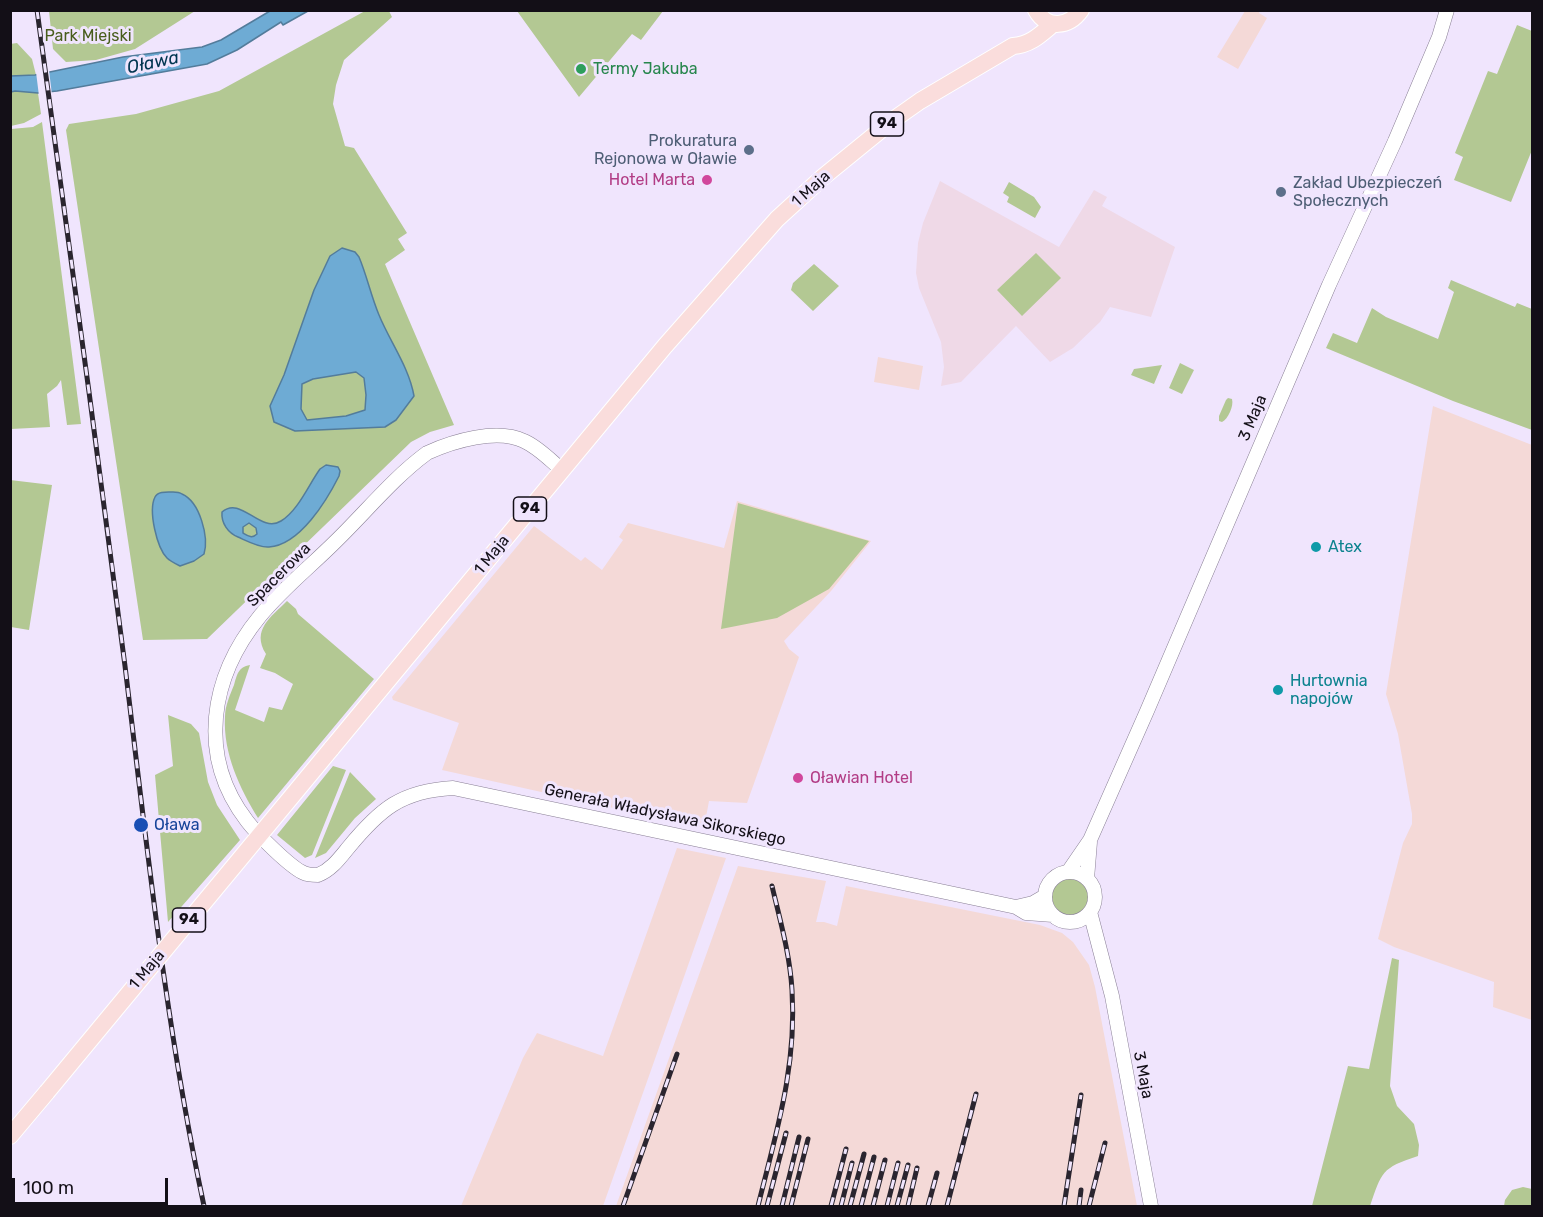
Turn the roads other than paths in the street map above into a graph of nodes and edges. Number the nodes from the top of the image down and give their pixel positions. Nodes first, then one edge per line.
1 (1081, 10) edge
2 (1447, 10) edge
3 (1037, 12) edge
4 (1053, 24) junction
5 (1013, 46) junction
6 (562, 470) junction
7 (1090, 840) junction
8 (333, 866) joint
9 (1068, 872) junction
10 (1087, 879) junction
11 (1045, 896) junction
12 (1016, 906) junction
13 (1090, 912) junction
14 (1053, 915) junction
15 (1072, 922) junction
16 (1101, 951) junction
17 (10, 1136) edge
18 (1151, 1206) edge

1 - 4 main road, 94
2 - 7 street, 3 Maja
3 - 4 main road, 94
3 - 5 main road, 1 Maja / 94
4 - 5 main road, 1 Maja / 94
5 - 6 main road, 1 Maja / 94
6 - 8 street, Spacerowa
6 - 17 main road, 1 Maja / 94, bridge
7 - 9 street, 3 Maja
7 - 10 street, 3 Maja
8 - 12 street, Generała Władysława Sikorskiego
9 - 10 street
9 - 11 street
10 - 13 street
11 - 12 street
11 - 14 street
12 - 14 street, Generała Władysława Sikorskiego
13 - 15 street
13 - 16 street, 3 Maja
14 - 15 street
15 - 16 street
16 - 18 street, 3 Maja

